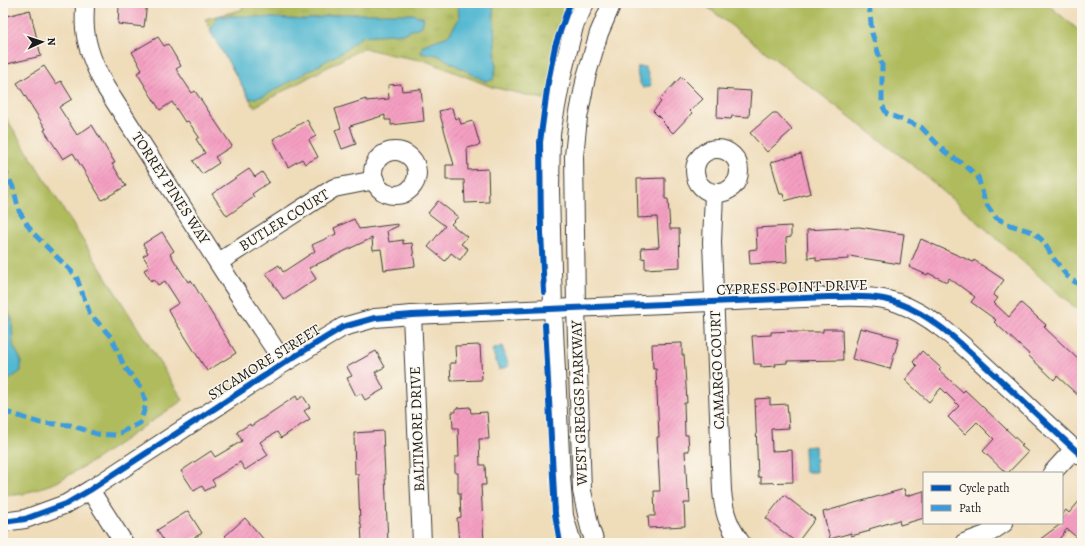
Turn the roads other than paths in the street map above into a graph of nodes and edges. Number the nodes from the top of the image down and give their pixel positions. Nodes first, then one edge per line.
1 (85, 3) edge
2 (586, 3) edge
3 (612, 3) edge
4 (375, 180) dead end
5 (714, 193) dead end
6 (218, 262) junction
7 (714, 302) junction
8 (565, 308) junction
9 (412, 315) junction
10 (284, 363) junction
11 (1078, 453) edge
12 (1053, 472) edge
13 (90, 490) junction
14 (3, 522) edge
15 (1002, 524) edge
16 (124, 543) edge
17 (422, 543) edge
18 (572, 543) edge
19 (595, 543) edge
20 (741, 543) edge
21 (964, 543) edge

1 - 6 street, TORREY PINES WAY
2 - 8 street, WEST GREGGS PARKWAY
3 - 8 street, WEST GREGGS PARKWAY
4 - 6 street, BUTLER COURT
5 - 7 street, CAMARGO COURT
6 - 10 street, TORREY PINES WAY
7 - 8 street, CYPRESS POINT DRIVE
7 - 11 street, CYPRESS POINT DRIVE
7 - 20 street, CAMARGO COURT
8 - 9 street, SYCAMORE STREET
8 - 18 street, WEST GREGGS PARKWAY
8 - 19 street, WEST GREGGS PARKWAY
9 - 10 street, SYCAMORE STREET
9 - 17 street, BALTIMORE DRIVE
10 - 13 street, SYCAMORE STREET
11 - 12 street
13 - 14 street, SYCAMORE STREET
13 - 16 street
15 - 21 street

